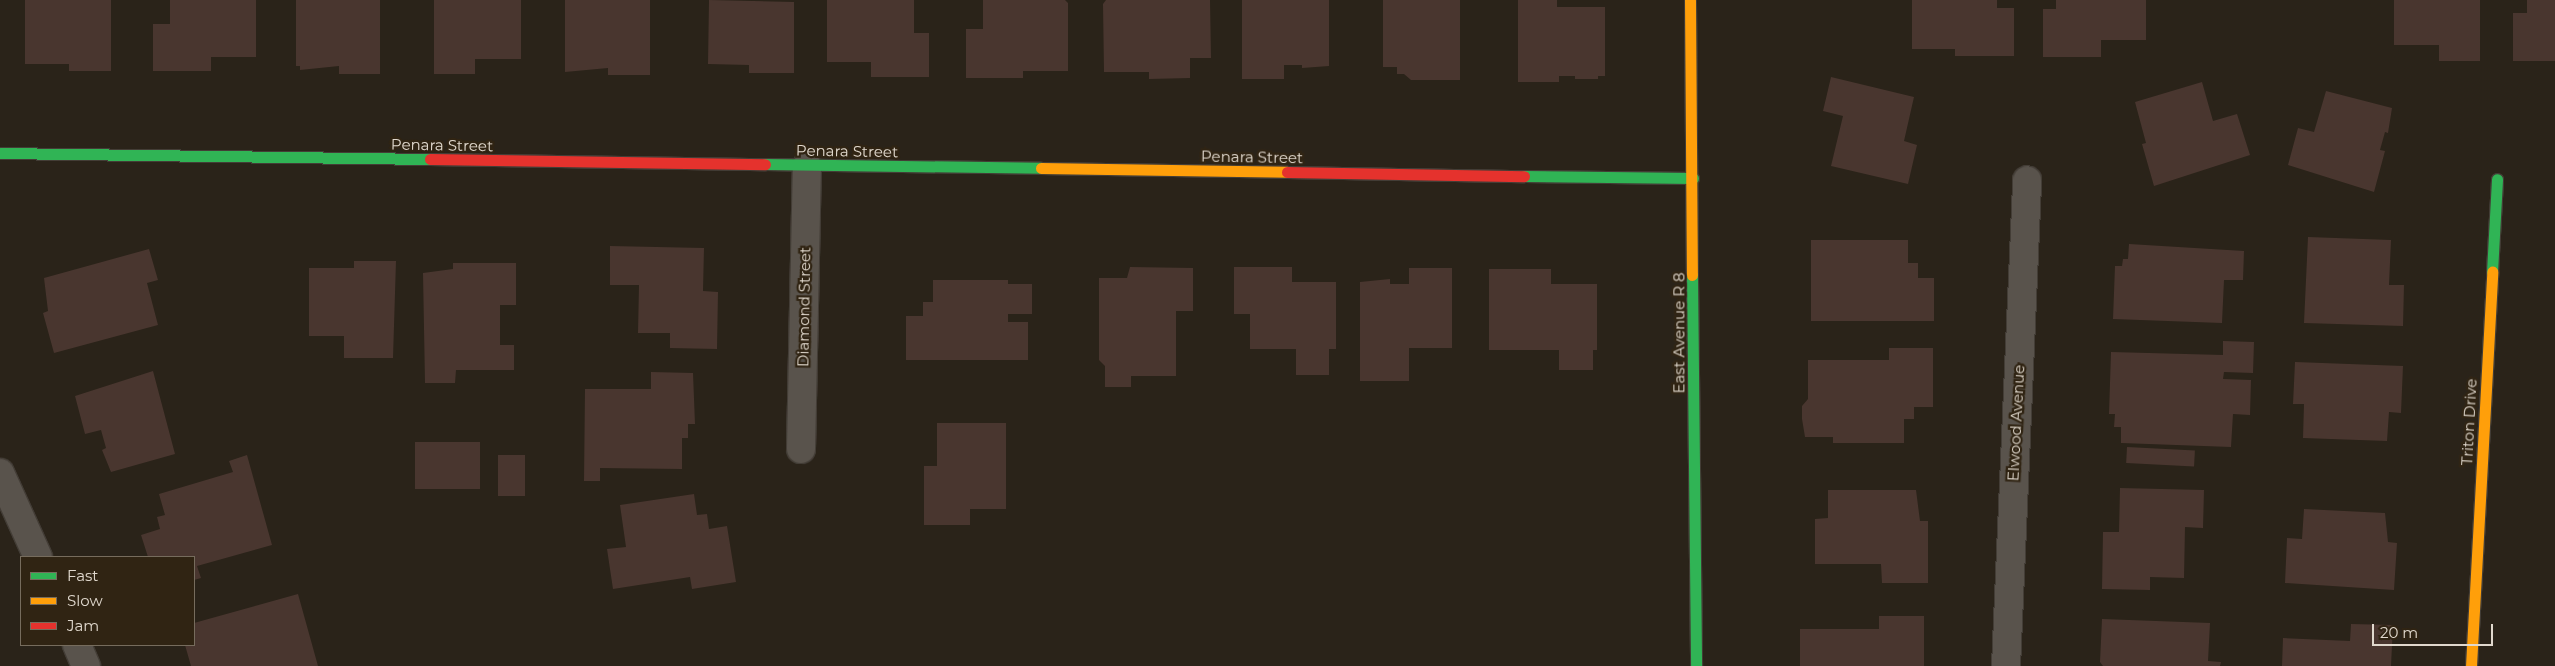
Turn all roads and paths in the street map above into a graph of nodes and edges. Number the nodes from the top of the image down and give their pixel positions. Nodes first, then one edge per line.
1 (1690, 0) edge
2 (0, 153) edge
3 (807, 166) junction
4 (1693, 178) junction
5 (2496, 179) dead end
6 (2027, 180) dead end
7 (801, 449) dead end
8 (0, 473) edge
9 (38, 556) edge
10 (77, 646) edge
11 (86, 666) edge
12 (1696, 666) edge
13 (2006, 666) edge
14 (2471, 666) edge

1 - 4 street, East Avenue R 8
2 - 3 street, Penara Street
3 - 4 street, Penara Street
3 - 7 street, Diamond Street
4 - 12 street, East Avenue R 8
5 - 14 street, Triton Drive
6 - 13 street, Elwood Avenue
8 - 9 street
10 - 11 street

